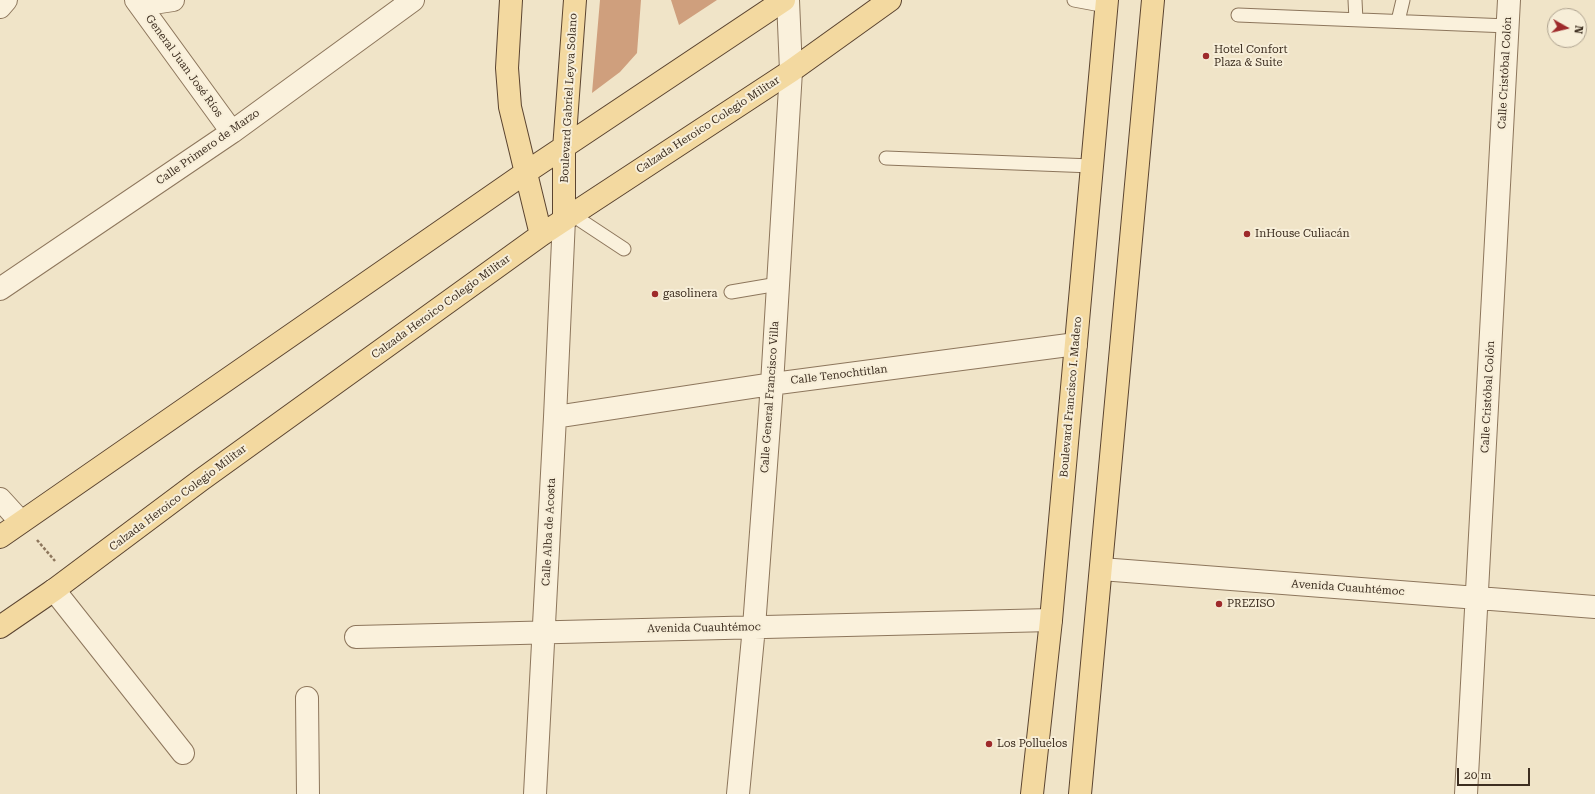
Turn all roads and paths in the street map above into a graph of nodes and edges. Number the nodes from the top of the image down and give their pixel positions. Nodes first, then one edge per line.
1 (6, 0) edge
2 (173, 0) edge
3 (413, 0) edge
4 (511, 0) edge
5 (575, 0) edge
6 (784, 0) edge
7 (788, 0) edge
8 (890, 0) edge
9 (1074, 0) edge
10 (1154, 0) edge
11 (1355, 0) edge
12 (1403, 0) edge
13 (1510, 0) edge
14 (138, 2) edge
15 (1107, 3) edge
16 (0, 6) edge
17 (1238, 15) dead end
18 (1356, 20) junction
19 (1398, 21) junction
20 (1508, 26) junction
21 (791, 71) junction
22 (232, 132) junction
23 (564, 149) junction
24 (886, 158) dead end
25 (1092, 166) junction
26 (525, 173) junction
27 (568, 217) junction
28 (541, 235) junction
29 (624, 249) dead end
30 (561, 269) junction
31 (778, 284) junction
32 (0, 289) edge
33 (731, 292) dead end
34 (1076, 344) junction
35 (772, 384) junction
36 (555, 418) junction
37 (0, 499) edge
38 (21, 522) junction
39 (0, 537) edge
40 (1101, 569) junction
41 (62, 584) junction
42 (1477, 598) junction
43 (1595, 607) edge
44 (1052, 620) junction
45 (0, 627) edge
46 (754, 627) junction
47 (544, 632) junction
48 (356, 637) dead end
49 (307, 698) dead end
50 (183, 753) dead end
51 (308, 794) edge
52 (535, 794) edge
53 (738, 794) edge
54 (1032, 794) edge
55 (1080, 794) edge
56 (1466, 794) edge

1 - 16 street
2 - 14 street
3 - 22 street, Calle Primero de Marzo
4 - 26 main road
5 - 23 main road, Boulevard Gabriel Leyva Solano
6 - 23 main road
7 - 21 street, Calle General Francisco Villa
8 - 21 main road, Calzada Heroico Colegio Militar
9 - 15 lane
10 - 40 main road
11 - 18 lane
12 - 19 lane
13 - 20 street, Calle Cristóbal Colón
14 - 22 street, General Juan José Ríos
15 - 25 main road, Boulevard Francisco I. Madero
17 - 18 lane
18 - 19 lane
19 - 20 lane
20 - 42 street, Calle Cristóbal Colón
21 - 27 main road, Calzada Heroico Colegio Militar
21 - 31 street, Calle General Francisco Villa
22 - 32 street, Calle Primero de Marzo
23 - 26 main road
23 - 27 main road, Boulevard Gabriel Leyva Solano
24 - 25 lane
25 - 34 main road, Boulevard Francisco I. Madero
26 - 28 main road
26 - 38 main road
27 - 28 main road, Calzada Heroico Colegio Militar
27 - 29 lane
27 - 30 street, Calle Alba de Acosta
28 - 30 street
28 - 41 main road, Calzada Heroico Colegio Militar
30 - 36 street, Calle Alba de Acosta
31 - 33 lane
31 - 35 street, Calle General Francisco Villa
34 - 35 street, Calle Tenochtitlan
34 - 44 main road, Boulevard Francisco I. Madero
35 - 36 street, Calle Tenochtitlan
35 - 46 street, Calle General Francisco Villa
36 - 47 street, Calle Alba de Acosta
37 - 38 street
38 - 39 main road
38 - 41 path
40 - 42 street, Avenida Cuauhtémoc
40 - 55 main road
41 - 45 main road, Calzada Heroico Colegio Militar
41 - 50 street
42 - 43 street, Avenida Cuauhtémoc
42 - 56 street, Calle Cristóbal Colón
44 - 46 street, Avenida Cuauhtémoc
44 - 54 main road, Boulevard Francisco I. Madero
46 - 47 street, Avenida Cuauhtémoc
46 - 53 street, Calle General Francisco Villa
47 - 48 street, Avenida Cuauhtémoc
47 - 52 street, Calle Alba de Acosta
49 - 51 street

